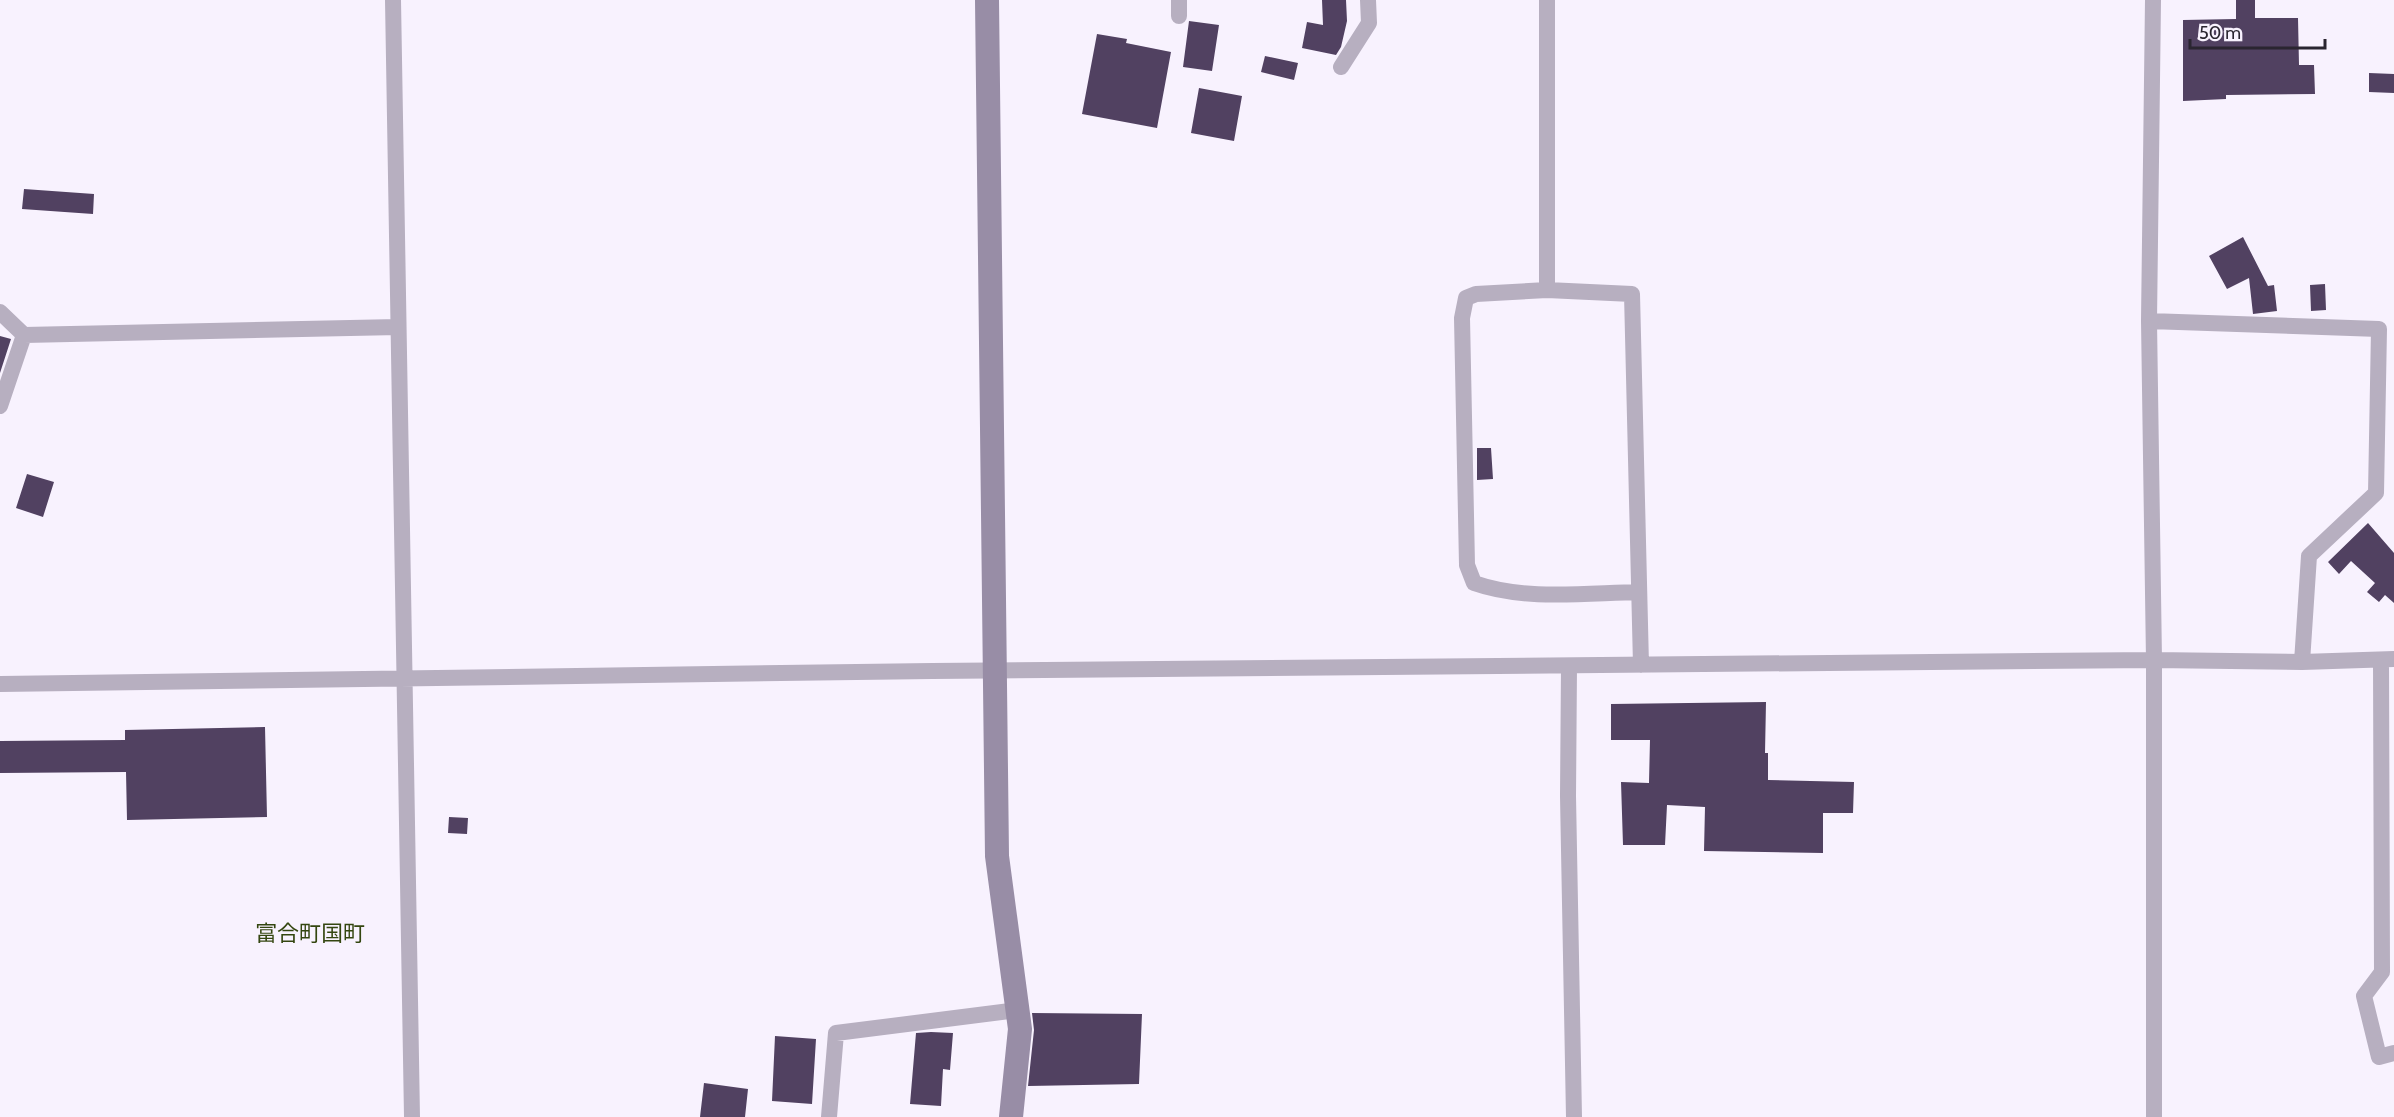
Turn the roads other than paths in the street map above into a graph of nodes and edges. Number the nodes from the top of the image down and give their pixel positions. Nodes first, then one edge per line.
1 (393, 0) edge
2 (987, 0) edge
3 (1368, 0) edge
4 (1547, 0) edge
5 (2153, 0) edge
6 (1341, 67) dead end
7 (1547, 290) junction
8 (0, 312) edge
9 (2148, 321) junction
10 (13, 327) edge
11 (398, 327) junction
12 (0, 406) edge
13 (1639, 592) junction
14 (2388, 659) edge
15 (2154, 660) junction
16 (2302, 662) junction
17 (1641, 665) junction
18 (1569, 666) junction
19 (995, 672) junction
20 (407, 679) junction
21 (0, 684) edge
22 (1018, 1010) junction
23 (2394, 1053) edge
24 (412, 1117) edge
25 (829, 1117) edge
26 (1011, 1117) edge
27 (1574, 1117) edge
28 (2154, 1117) edge

1 - 11 street
2 - 19 street
3 - 6 street
4 - 7 street
5 - 9 street
7 - 13 street
7 - 13 street
8 - 10 street
9 - 15 street
9 - 16 street
10 - 11 street
10 - 12 street
11 - 20 street
13 - 17 street
14 - 16 street
14 - 23 street
15 - 16 street
15 - 17 street
15 - 28 street
17 - 18 street
18 - 19 street
18 - 27 street
19 - 20 street
19 - 22 street
20 - 21 street
20 - 24 street
22 - 25 street
22 - 26 street

